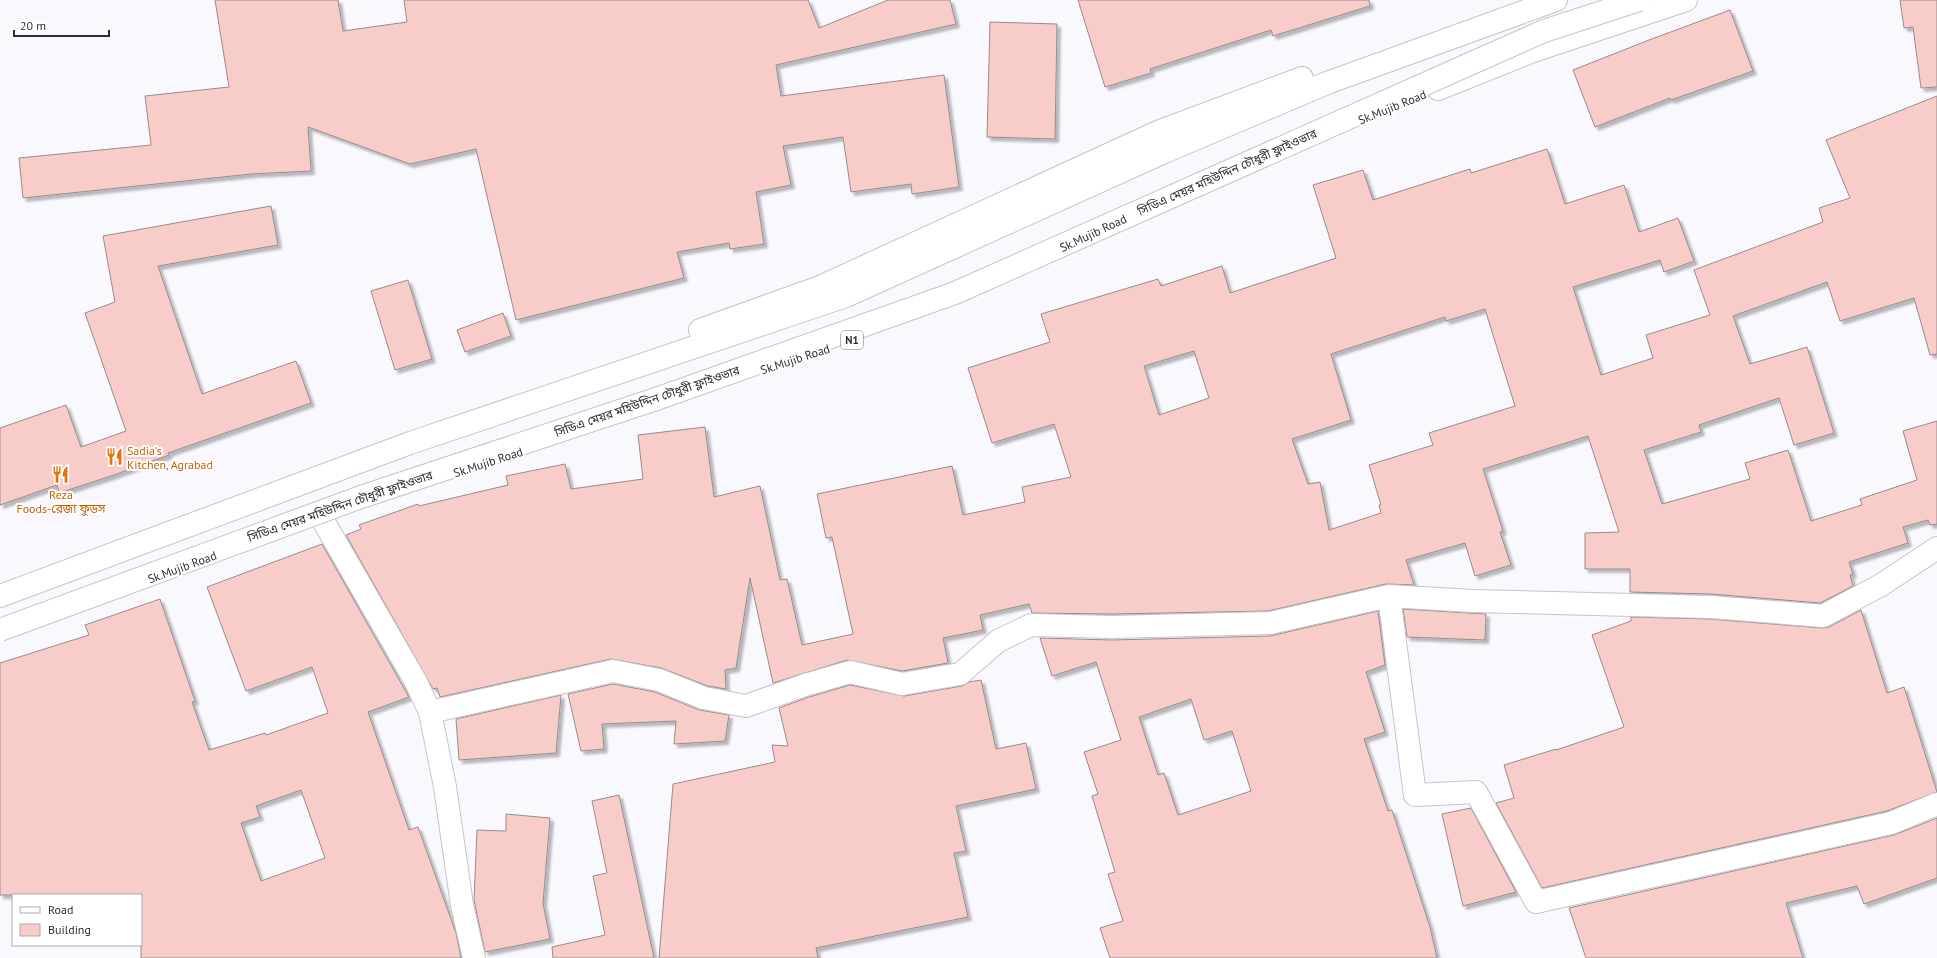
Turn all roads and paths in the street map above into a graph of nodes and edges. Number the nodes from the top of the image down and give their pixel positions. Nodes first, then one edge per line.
1 (1514, 0) edge
2 (1556, 0) edge
3 (1638, 0) edge
4 (1686, 0) edge
5 (321, 517) junction
6 (1937, 548) edge
7 (0, 580) edge
8 (0, 596) edge
9 (1389, 596) junction
10 (0, 631) edge
11 (430, 712) junction
12 (1937, 804) edge
13 (474, 958) edge

1 - 7 main road
2 - 8 main road
3 - 10 main road, সিডিএ মেয়র মহিউদ্দিন চৌধুরী ফ্লাইওভার, bridge
4 - 5 main road, Sk.Mujib Road / N1
5 - 10 main road, Sk.Mujib Road / N1
5 - 11 main road
6 - 9 main road
9 - 11 main road
9 - 12 main road
11 - 13 main road

